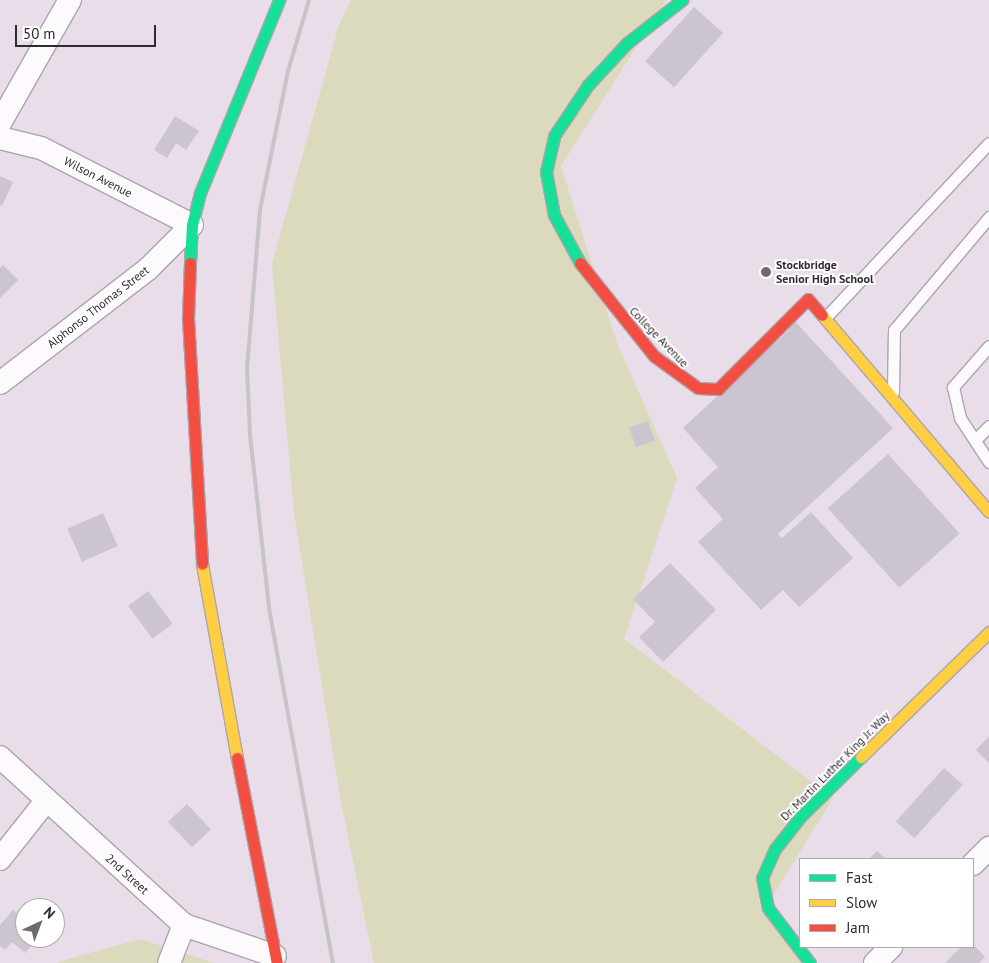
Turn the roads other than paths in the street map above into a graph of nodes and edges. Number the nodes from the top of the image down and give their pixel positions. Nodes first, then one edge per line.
1 (70, 0) edge
2 (279, 0) edge
3 (682, 0) edge
4 (0, 123) edge
5 (0, 138) edge
6 (989, 143) edge
7 (989, 217) edge
8 (192, 225) junction
9 (826, 317) junction
10 (989, 346) edge
11 (0, 383) edge
12 (894, 396) junction
13 (989, 426) edge
14 (975, 440) junction
15 (989, 462) edge
16 (989, 512) edge
17 (989, 632) edge
18 (0, 757) edge
19 (46, 801) junction
20 (989, 848) edge
21 (0, 859) edge
22 (974, 863) edge
23 (184, 925) junction
24 (890, 948) edge
25 (276, 959) edge
26 (169, 963) edge
27 (810, 963) edge
28 (875, 963) edge

1 - 4 street
2 - 8 street
3 - 9 street, College Avenue
5 - 8 street, Wilson Avenue
6 - 9 lane
7 - 12 lane
8 - 11 street, Alphonso Thomas Street
8 - 25 street
9 - 12 street, College Avenue
10 - 14 lane
12 - 16 street, College Avenue
13 - 14 lane
14 - 15 lane
17 - 27 street, Dr. Martin Luther King Jr. Way
18 - 19 street, 2nd Street
19 - 21 street
19 - 23 street, 2nd Street
20 - 22 street
23 - 25 street, 2nd Street
23 - 26 street
24 - 28 street

